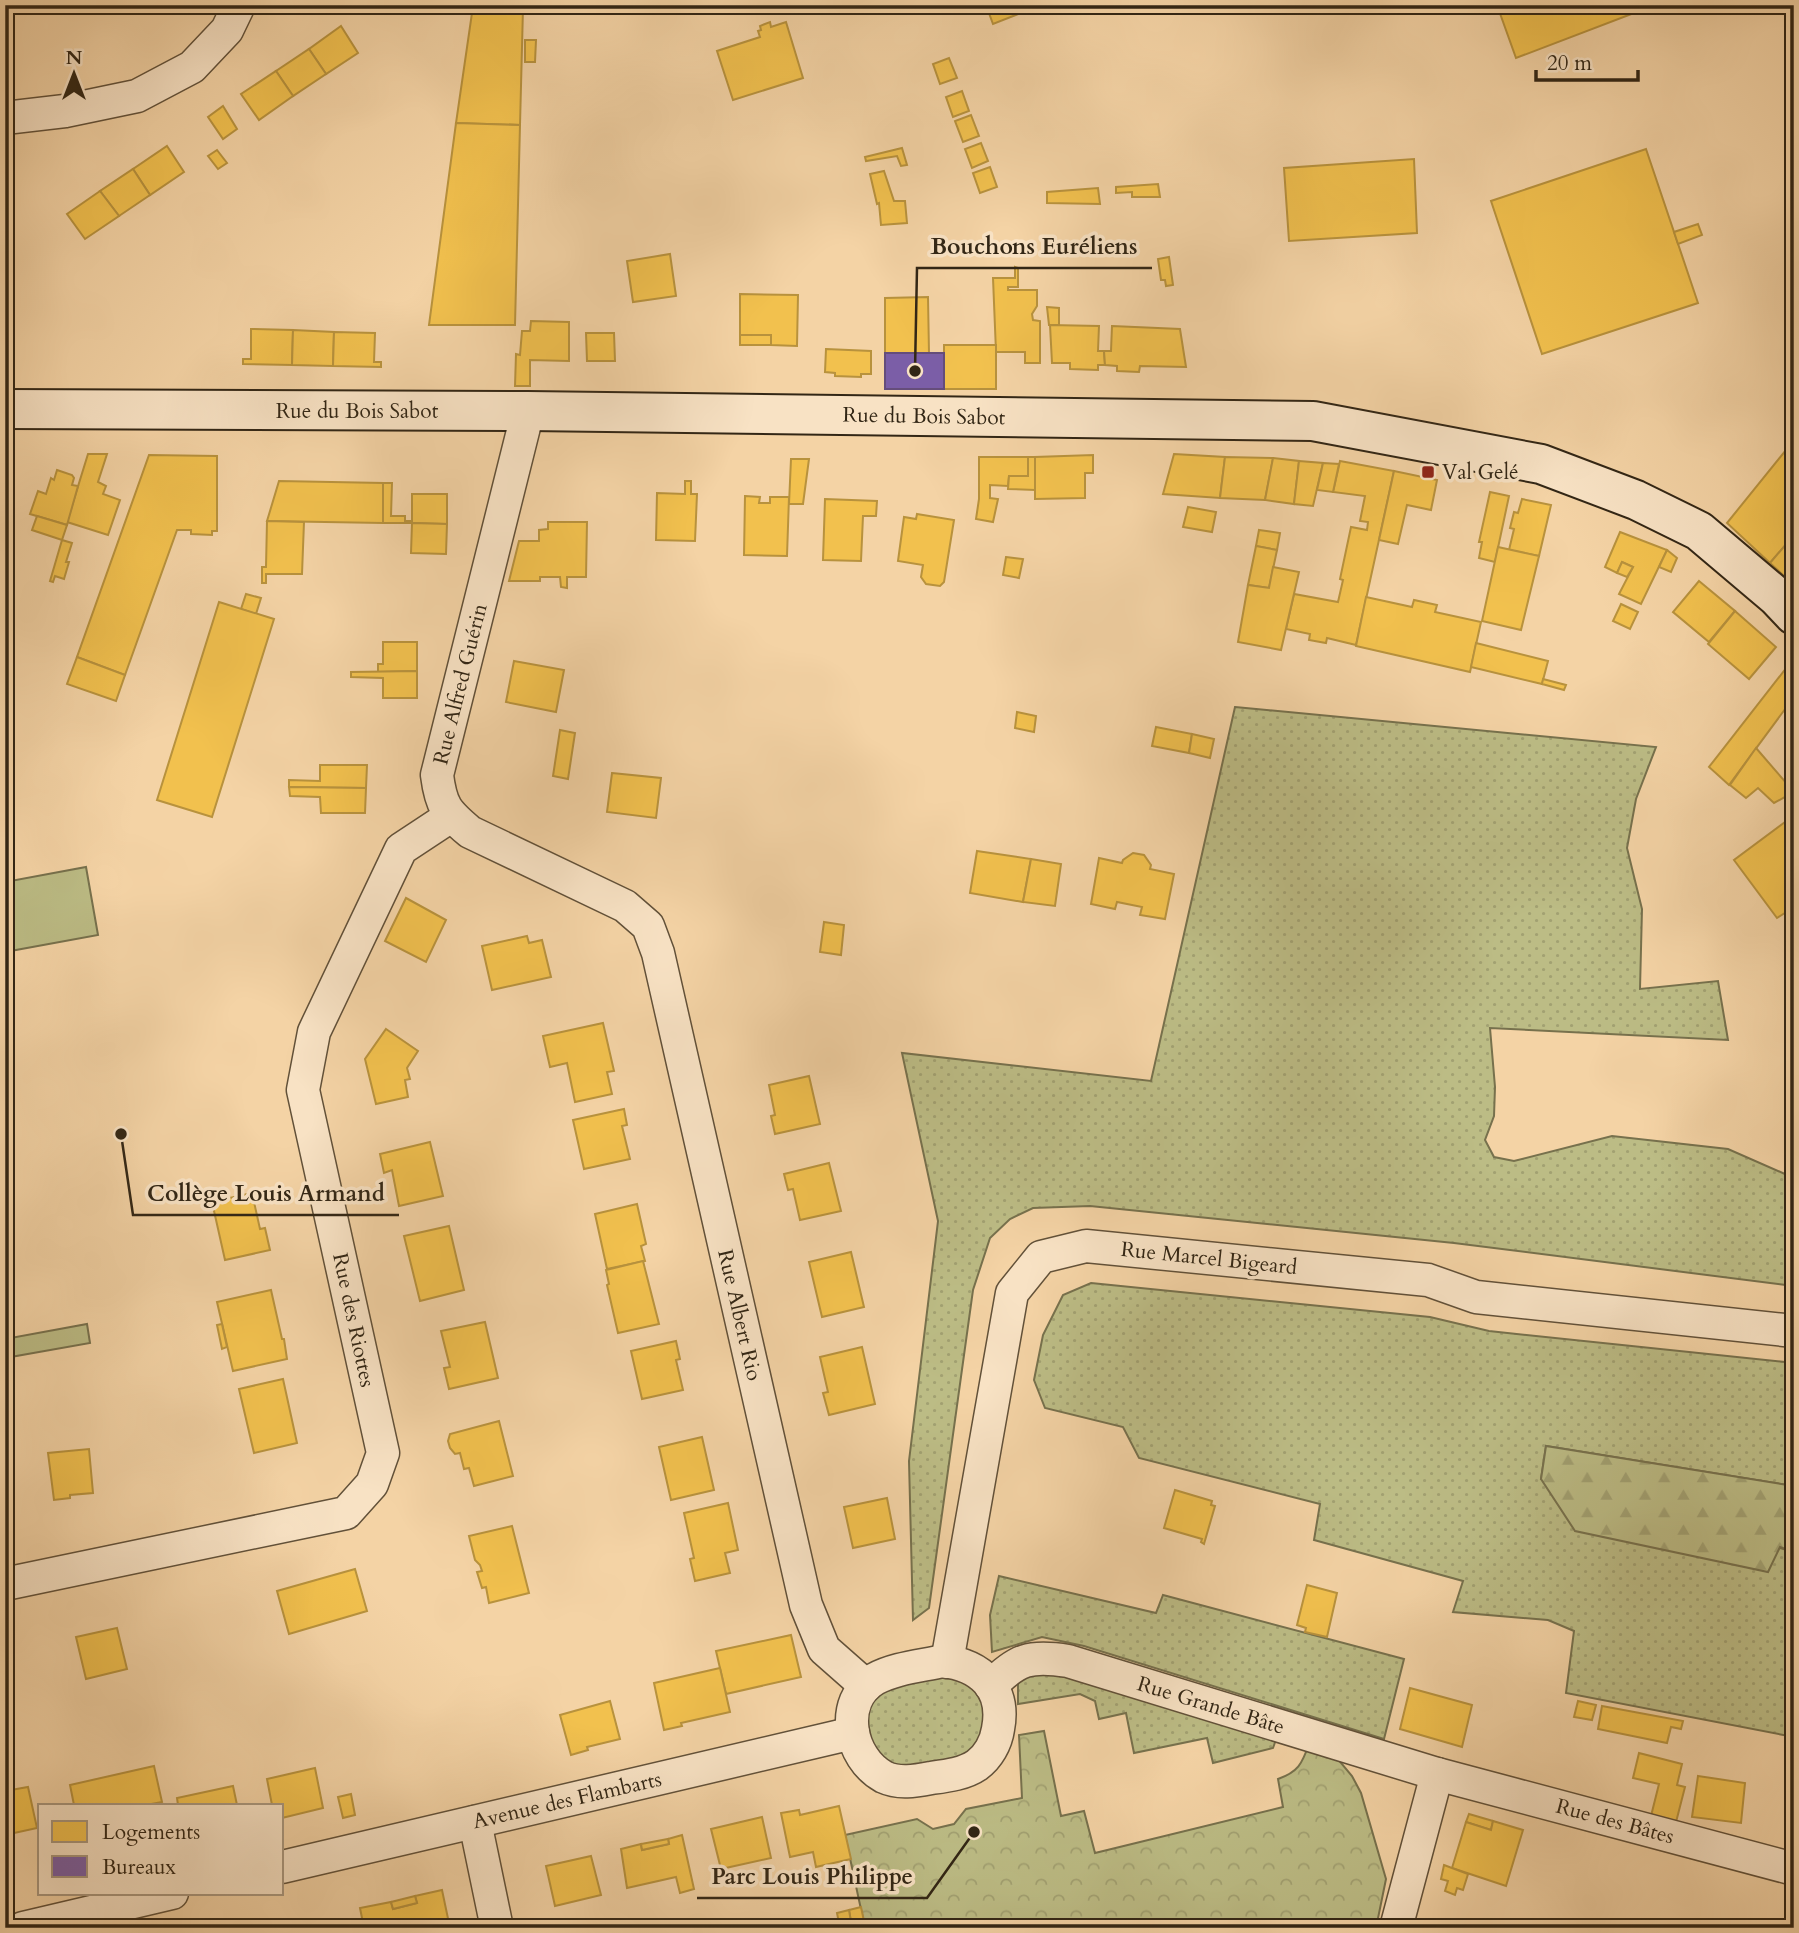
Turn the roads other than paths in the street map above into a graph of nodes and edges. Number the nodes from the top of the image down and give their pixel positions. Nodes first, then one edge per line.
1 (239, 5) edge
2 (5, 118) edge
3 (5, 410) edge
4 (528, 411) junction
5 (1794, 615) edge
6 (451, 816) junction
7 (1794, 1331) edge
8 (5, 1584) edge
9 (947, 1662) junction
10 (866, 1686) junction
11 (991, 1686) junction
12 (853, 1733) junction
13 (1437, 1774) junction
14 (475, 1822) junction
15 (284, 1867) edge
16 (1794, 1869) edge
17 (163, 1895) edge
18 (23, 1928) edge
19 (497, 1928) edge
20 (1395, 1928) edge

1 - 2 street
3 - 4 main road, Rue du Bois Sabot
4 - 5 main road, Rue du Bois Sabot
4 - 6 street, Rue Alfred Guérin
6 - 8 street, Rue des Riottes
6 - 10 street, Rue Albert Rio
7 - 9 street, Rue Marcel Bigeard
9 - 10 street
9 - 11 street
10 - 12 street
11 - 12 street
11 - 13 street, Rue Grande Bâte
12 - 14 street, Avenue des Flambarts
13 - 16 street, Rue des Bâtes
13 - 20 street
14 - 15 street, Avenue des Flambarts
14 - 19 street
17 - 18 street

